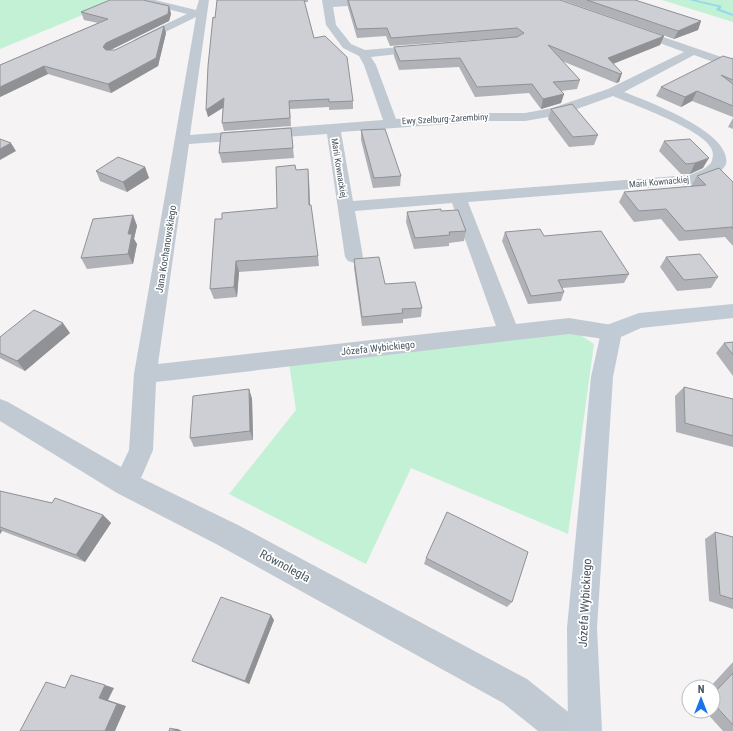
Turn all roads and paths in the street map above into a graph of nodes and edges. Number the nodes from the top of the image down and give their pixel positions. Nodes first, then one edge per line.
1 (387, 0) edge
2 (151, 2) edge
3 (328, 2) edge
4 (201, 8) edge
5 (621, 26) edge
6 (127, 48) edge
7 (434, 48) edge
8 (694, 52) junction
9 (363, 54) junction
10 (733, 66) edge
11 (613, 92) junction
12 (391, 123) junction
13 (333, 129) junction
14 (183, 140) junction
15 (458, 198) junction
16 (346, 207) junction
17 (354, 257) edge
18 (733, 311) edge
19 (611, 332) junction
20 (509, 333) junction
21 (145, 374) junction
22 (0, 409) edge
23 (126, 484) junction
24 (565, 731) edge
25 (585, 731) edge

1 - 3 street
2 - 4 street
3 - 9 street
4 - 6 street
4 - 14 street, Jana Kochanowskiego
5 - 8 street
7 - 9 street
8 - 10 street
8 - 11 street, Ewy Szelburg-Zarembiny
9 - 12 street
11 - 12 street, Ewy Szelburg-Zarembiny
11 - 15 street, Marii Kownackiej
12 - 13 street, Ewy Szelburg-Zarembiny
13 - 14 street, Ewy Szelburg-Zarembiny
13 - 16 street, Marii Kownackiej
14 - 21 street, Jana Kochanowskiego
15 - 16 street, Marii Kownackiej
15 - 20 street
16 - 17 street, Marii Kownackiej
18 - 19 street, Józefa Wybickiego
19 - 20 street, Józefa Wybickiego
19 - 25 street, Józefa Wybickiego
20 - 21 street, Józefa Wybickiego
21 - 23 street, Jana Kochanowskiego
22 - 23 street, Równoległa
23 - 24 street, Równoległa

